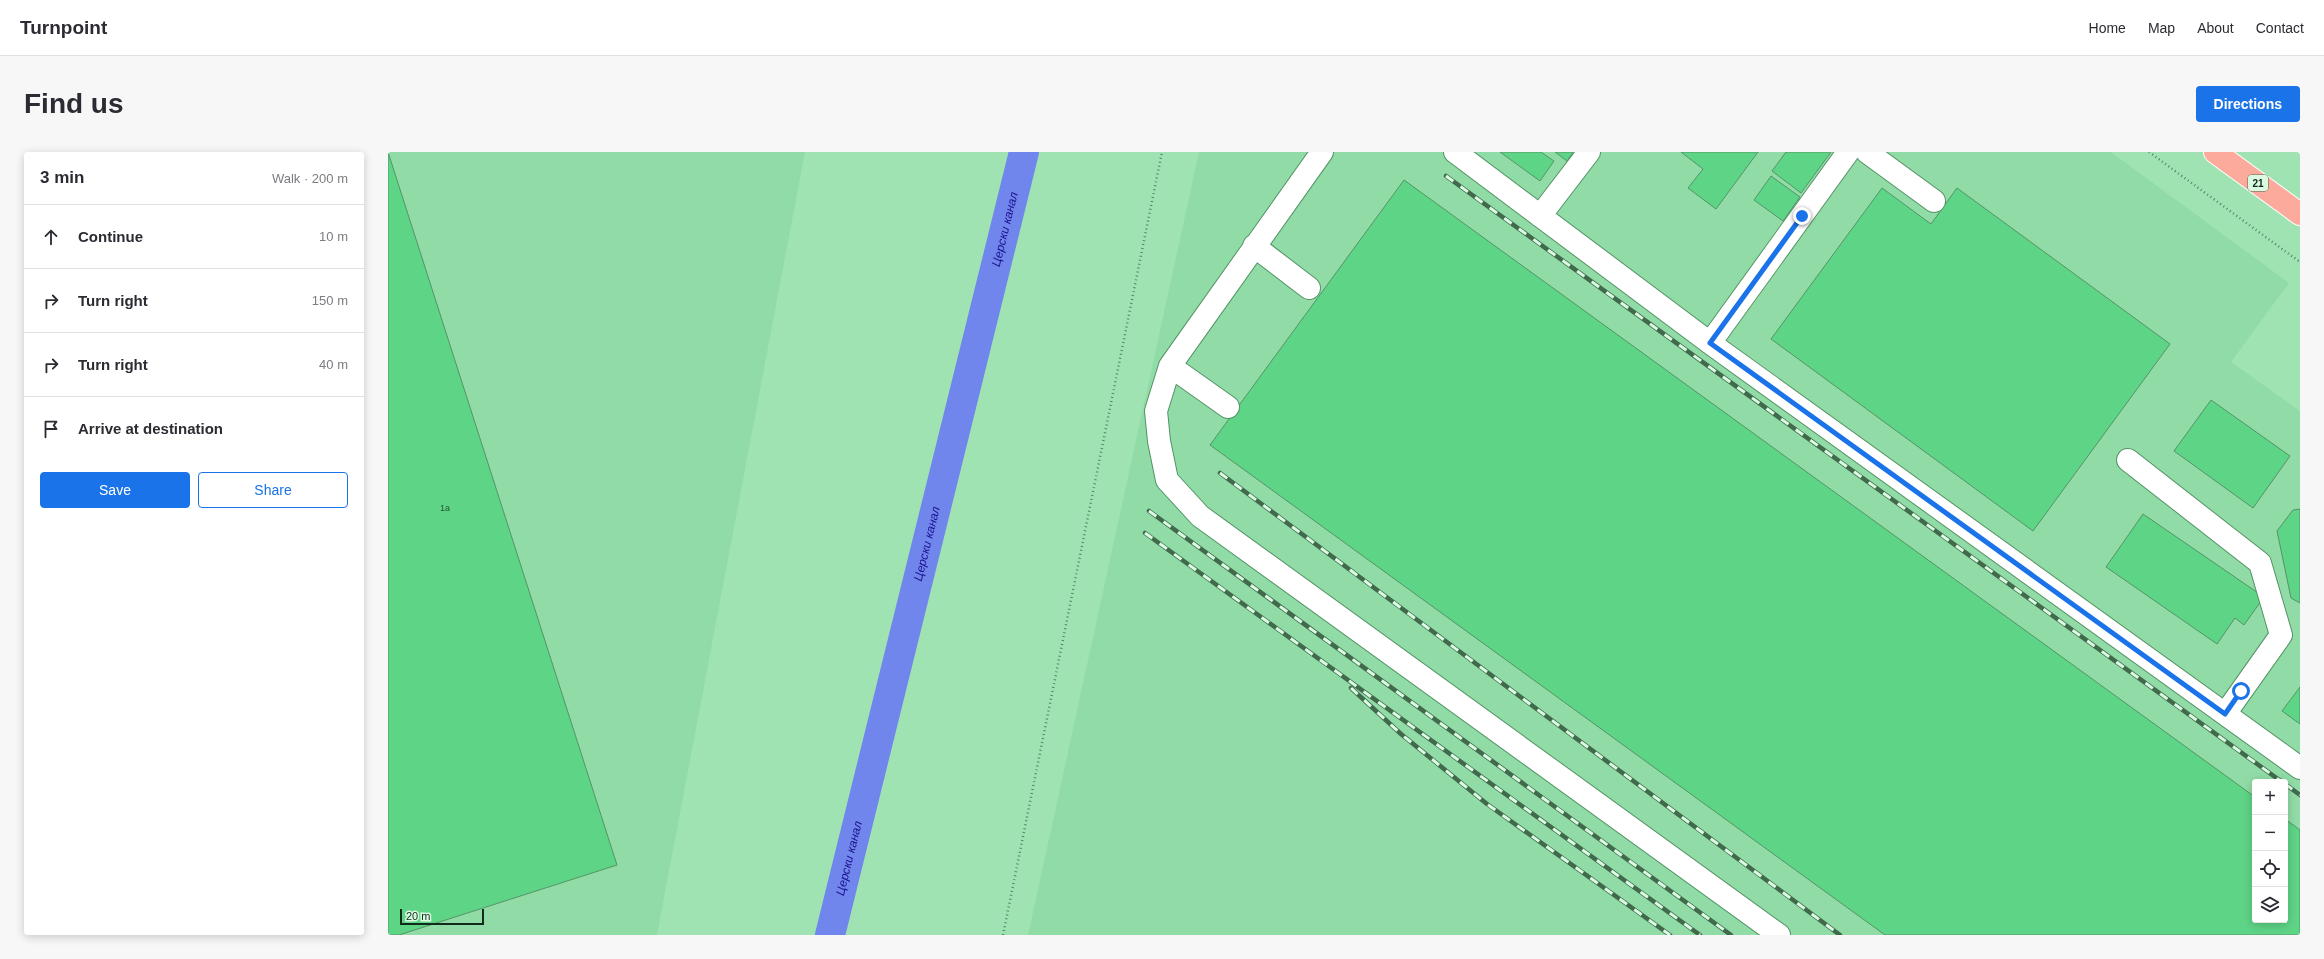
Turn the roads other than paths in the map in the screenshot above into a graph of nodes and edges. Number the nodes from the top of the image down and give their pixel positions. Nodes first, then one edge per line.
1 (1322, 152) edge
2 (1456, 152) edge
3 (1589, 152) edge
4 (1848, 152) edge
5 (1867, 152) edge
6 (2215, 152) edge
7 (1934, 201) dead end
8 (2300, 214) edge
9 (1540, 216) junction
10 (1254, 246) junction
11 (1309, 288) dead end
12 (1710, 343) junction
13 (1170, 366) junction
14 (1228, 407) dead end
15 (2128, 460) dead end
16 (2225, 714) junction
17 (2300, 768) edge
18 (1779, 935) edge

1 - 10 lane
2 - 9 lane
3 - 9 lane
4 - 12 lane
5 - 7 lane
6 - 8 main road, 21
9 - 12 lane
10 - 11 lane
10 - 13 lane
12 - 16 lane
13 - 14 lane
13 - 18 lane
15 - 16 lane
16 - 17 lane

